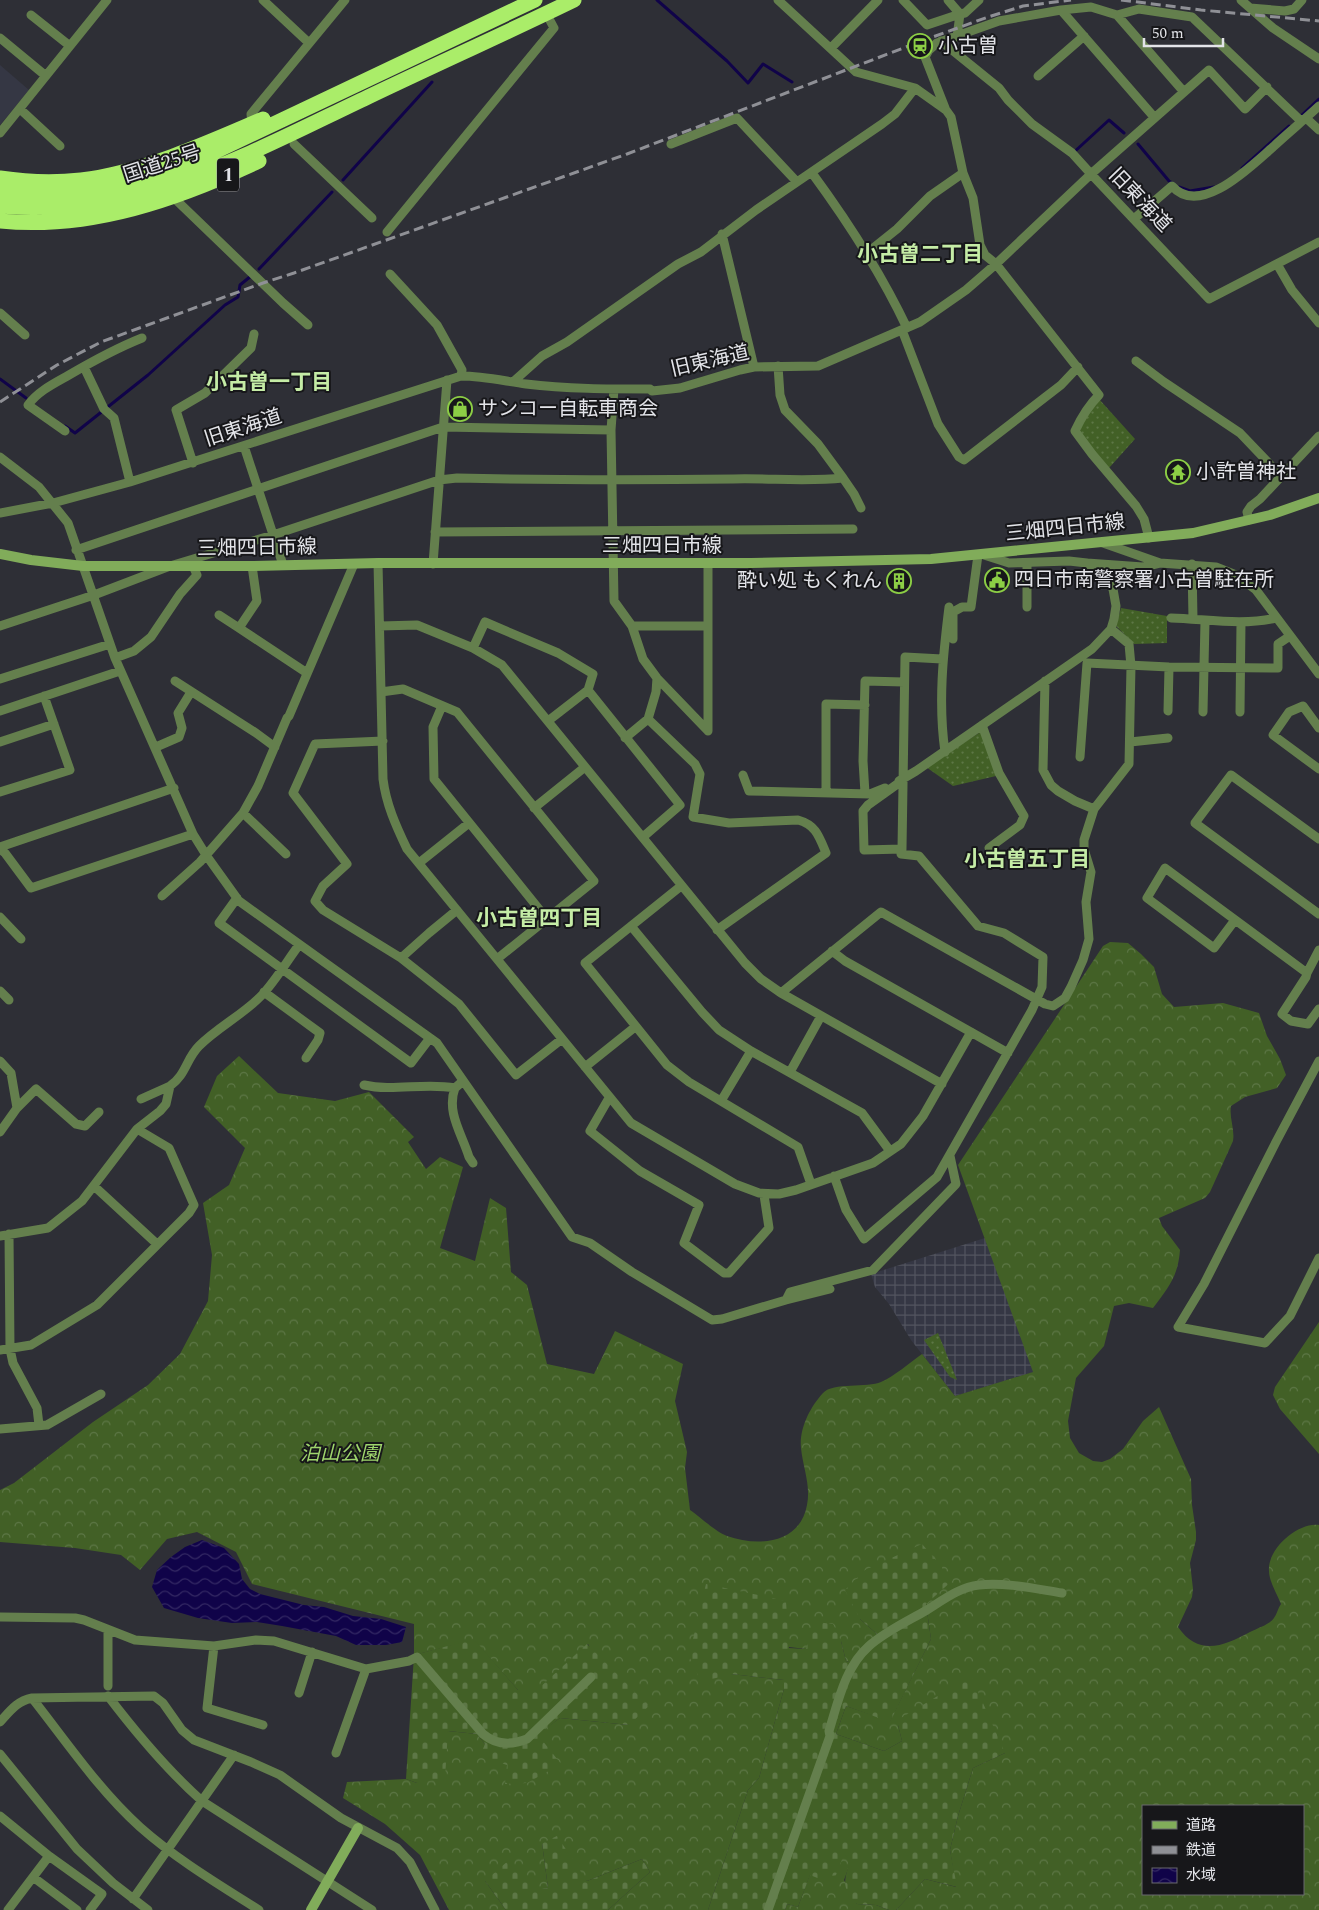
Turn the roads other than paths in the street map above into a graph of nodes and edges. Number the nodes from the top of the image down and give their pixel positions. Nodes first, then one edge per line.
1 (107, 0) edge
2 (263, 0) edge
3 (345, 0) edge
4 (535, 0) edge
5 (574, 0) edge
6 (778, 0) edge
7 (878, 0) edge
8 (903, 0) edge
9 (948, 0) edge
10 (979, 0) edge
11 (1241, 0) edge
12 (1302, 0) edge
13 (1250, 8) junction
14 (1061, 10) junction
15 (546, 13) junction
16 (960, 14) junction
17 (31, 15) dead end
18 (1117, 15) junction
19 (1084, 36) junction
20 (957, 37) junction
21 (0, 38) edge
22 (941, 42) junction
23 (309, 43) junction
24 (70, 46) junction
25 (831, 48) junction
26 (1319, 58) edge
27 (434, 65) junction
28 (46, 76) junction
29 (1038, 76) dead end
30 (373, 78) junction
31 (915, 88) junction
32 (1267, 88) junction
33 (1184, 92) junction
34 (1319, 106) edge
35 (20, 109) junction
36 (946, 110) junction
37 (1154, 117) junction
38 (1304, 120) junction
39 (252, 124) junction
40 (1319, 130) edge
41 (0, 133) edge
42 (294, 144) junction
43 (671, 144) dead end
44 (60, 146) dead end
45 (812, 173) junction
46 (963, 173) junction
47 (1091, 174) junction
48 (0, 178) edge
49 (797, 182) junction
50 (0, 192) edge
51 (173, 197) junction
52 (0, 206) edge
53 (372, 218) dead end
54 (1135, 218) junction
55 (0, 220) edge
56 (387, 232) dead end
57 (722, 234) junction
58 (1319, 242) edge
59 (867, 253) junction
60 (996, 264) junction
61 (1277, 264) junction
62 (390, 274) dead end
63 (0, 313) edge
64 (1319, 323) edge
65 (308, 325) dead end
66 (905, 329) junction
67 (254, 334) dead end
68 (24, 335) dead end
69 (142, 338) dead end
70 (1136, 361) dead end
71 (778, 366) junction
72 (84, 367) junction
73 (754, 367) junction
74 (1078, 367) junction
75 (461, 376) junction
76 (448, 380) junction
77 (514, 381) junction
78 (614, 389) junction
79 (443, 427) junction
80 (611, 430) junction
81 (65, 431) dead end
82 (1319, 436) edge
83 (244, 446) junction
84 (0, 457) edge
85 (193, 463) junction
86 (1280, 476) junction
87 (843, 478) junction
88 (440, 480) junction
89 (612, 480) junction
90 (130, 482) junction
91 (258, 488) junction
92 (1319, 498) edge
93 (53, 503) junction
94 (861, 508) dead end
95 (0, 513) edge
96 (1249, 520) junction
97 (853, 529) dead end
98 (435, 532) junction
99 (614, 532) junction
100 (273, 535) junction
101 (1149, 538) junction
102 (1103, 543) junction
103 (76, 550) junction
104 (0, 554) edge
105 (980, 555) junction
106 (378, 563) junction
107 (612, 563) junction
108 (708, 563) junction
109 (1027, 563) junction
110 (1086, 563) junction
111 (1160, 563) junction
112 (283, 564) junction
113 (354, 564) junction
114 (433, 564) junction
115 (1192, 564) junction
116 (83, 566) junction
117 (170, 566) junction
118 (193, 566) junction
119 (252, 566) junction
120 (94, 595) junction
121 (949, 607) dead end
122 (1027, 607) dead end
123 (220, 615) dead end
124 (1171, 618) dead end
125 (1276, 618) junction
126 (1193, 619) junction
127 (1205, 621) junction
128 (1241, 622) junction
129 (0, 626) edge
130 (380, 626) junction
131 (632, 626) junction
132 (708, 626) junction
133 (239, 628) junction
134 (1111, 629) junction
135 (1290, 636) junction
136 (953, 638) dead end
137 (110, 644) junction
138 (473, 648) junction
139 (1092, 649) junction
140 (115, 658) junction
141 (942, 660) junction
142 (1091, 664) junction
143 (1131, 666) junction
144 (1169, 667) junction
145 (1204, 668) junction
146 (1240, 668) junction
147 (120, 670) junction
148 (307, 673) junction
149 (1319, 674) edge
150 (657, 678) junction
151 (0, 679) edge
152 (175, 681) dead end
153 (1045, 681) junction
154 (904, 682) junction
155 (588, 690) junction
156 (191, 692) junction
157 (381, 692) junction
158 (44, 696) junction
159 (865, 705) junction
160 (442, 706) junction
161 (0, 710) edge
162 (1168, 711) dead end
163 (1203, 712) dead end
164 (1240, 712) dead end
165 (648, 720) junction
166 (548, 721) junction
167 (54, 724) junction
168 (982, 725) junction
169 (1319, 728) edge
170 (625, 738) junction
171 (1168, 738) dead end
172 (383, 741) junction
173 (0, 742) edge
174 (1130, 742) junction
175 (156, 747) junction
176 (275, 747) junction
177 (945, 752) junction
178 (1080, 757) dead end
179 (585, 767) junction
180 (1319, 769) edge
181 (743, 775) dead end
182 (903, 780) junction
183 (174, 788) junction
184 (0, 792) edge
185 (826, 792) junction
186 (864, 793) junction
187 (534, 808) junction
188 (1094, 809) junction
189 (243, 813) junction
190 (469, 823) junction
191 (193, 834) junction
192 (643, 837) junction
193 (1319, 839) edge
194 (0, 848) edge
195 (989, 848) dead end
196 (902, 850) junction
197 (286, 854) dead end
198 (206, 855) junction
199 (419, 863) junction
200 (681, 886) junction
201 (162, 896) dead end
202 (238, 898) junction
203 (457, 910) junction
204 (1319, 914) edge
205 (0, 917) edge
206 (548, 919) junction
207 (1235, 920) junction
208 (631, 926) junction
209 (718, 930) junction
210 (21, 939) dead end
211 (299, 945) junction
212 (1319, 950) edge
213 (832, 951) junction
214 (401, 958) junction
215 (497, 959) junction
216 (281, 969) junction
217 (1306, 973) junction
218 (0, 991) edge
219 (264, 992) junction
220 (781, 993) junction
221 (1037, 999) junction
222 (8, 1000) dead end
223 (1319, 1009) edge
224 (821, 1016) junction
225 (635, 1027) junction
226 (971, 1032) junction
227 (430, 1038) junction
228 (562, 1039) junction
229 (751, 1051) junction
230 (1008, 1053) junction
231 (306, 1058) dead end
232 (0, 1061) edge
233 (1319, 1062) edge
234 (585, 1067) junction
235 (790, 1072) junction
236 (463, 1081) junction
237 (942, 1084) junction
238 (364, 1085) dead end
239 (170, 1086) junction
240 (455, 1088) junction
241 (609, 1098) junction
242 (141, 1099) dead end
243 (721, 1101) junction
244 (17, 1108) junction
245 (99, 1112) dead end
246 (137, 1129) junction
247 (0, 1132) edge
248 (890, 1151) junction
249 (950, 1156) junction
250 (473, 1162) dead end
251 (834, 1176) junction
252 (811, 1184) junction
253 (94, 1186) junction
254 (764, 1195) junction
255 (4, 1235) edge
256 (157, 1244) junction
257 (1319, 1258) edge
258 (5, 1278) edge
259 (830, 1289) dead end
260 (786, 1300) junction
261 (10, 1349) junction
262 (0, 1350) edge
263 (101, 1394) dead end
264 (39, 1424) junction
265 (0, 1429) edge
266 (1062, 1593) dead end
267 (0, 1617) edge
268 (108, 1631) junction
269 (214, 1646) junction
270 (312, 1652) junction
271 (366, 1670) junction
272 (591, 1678) dead end
273 (108, 1686) dead end
274 (299, 1693) dead end
275 (108, 1696) junction
276 (32, 1698) junction
277 (0, 1722) edge
278 (263, 1726) dead end
279 (336, 1753) dead end
280 (0, 1754) edge
281 (234, 1755) junction
282 (202, 1801) junction
283 (0, 1816) edge
284 (358, 1828) junction
285 (167, 1850) junction
286 (49, 1856) junction
287 (33, 1877) junction
288 (327, 1882) junction
289 (133, 1899) junction
290 (8, 1910) edge
291 (77, 1910) edge
292 (90, 1910) edge
293 (148, 1910) edge
294 (259, 1910) edge
295 (310, 1910) edge
296 (372, 1910) edge
297 (435, 1910) edge
298 (768, 1910) edge

1 - 24 street
2 - 23 street
3 - 23 street
4 - 30 highway, 1
5 - 15 highway, 1
6 - 25 street
7 - 25 street
8 - 16 street
9 - 16 street
10 - 16 street
11 - 13 street
12 - 13 street
13 - 26 street
14 - 18 street
14 - 19 street
14 - 20 street
15 - 27 highway, 1
15 - 56 street
16 - 20 street
17 - 24 street
18 - 32 street
18 - 33 street
19 - 29 street
19 - 37 street
20 - 22 street
21 - 28 street
22 - 36 street
22 - 47 street
23 - 39 street
24 - 28 street
25 - 31 street
27 - 42 highway, 1
27 - 52 highway, 国道25号 / 1
28 - 35 street
30 - 39 highway, 1
30 - 50 highway, 国道25号 / 1
31 - 36 street
31 - 45 street
32 - 33 street
32 - 38 street
33 - 37 street
34 - 38 street
35 - 41 street
35 - 44 street
36 - 46 street
37 - 47 street
38 - 40 street
38 - 54 street
39 - 48 highway, 1
42 - 51 highway, 1
42 - 53 street
43 - 49 street
45 - 49 street
45 - 59 street
46 - 59 street
46 - 60 street
47 - 54 street, 旧東海道
47 - 60 street, 旧東海道
49 - 57 street
51 - 55 highway, 1
51 - 65 street
54 - 61 street, 旧東海道
57 - 73 street
57 - 77 street
58 - 61 street, 旧東海道
59 - 66 street
60 - 66 street, 旧東海道
60 - 74 street
61 - 64 street
62 - 75 street
63 - 68 street
66 - 71 street, 旧東海道
66 - 74 street
67 - 85 street
69 - 72 street
70 - 86 street
71 - 73 street, 旧東海道
71 - 87 street
72 - 81 street
72 - 90 street
73 - 78 street, 旧東海道
74 - 101 street
75 - 76 street, 旧東海道
75 - 77 street, 旧東海道
76 - 79 street
76 - 83 street, 旧東海道
77 - 78 street, 旧東海道
78 - 80 street
79 - 80 street
79 - 88 street
79 - 91 street
80 - 89 street
82 - 86 street
83 - 85 street, 旧東海道
83 - 91 street
84 - 93 street
85 - 90 street, 旧東海道
86 - 96 street
87 - 89 street
87 - 94 street
88 - 89 street
88 - 98 street
88 - 100 street
89 - 99 street
90 - 93 street, 旧東海道
91 - 100 street
91 - 103 street
92 - 96 main road, 三畑四日市線
93 - 95 street, 旧東海道
93 - 103 street
96 - 101 main road, 三畑四日市線
97 - 99 street
98 - 99 street
98 - 114 street
99 - 107 street
100 - 112 street
100 - 117 street
101 - 102 main road, 三畑四日市線
102 - 105 main road, 三畑四日市線
102 - 111 street
103 - 116 street
104 - 116 main road, 三畑四日市線
105 - 108 main road, 三畑四日市線
105 - 109 street
105 - 136 street
106 - 113 main road, 三畑四日市線
106 - 114 main road, 三畑四日市線
106 - 130 street
107 - 108 main road, 三畑四日市線
107 - 114 main road, 三畑四日市線
107 - 131 street
108 - 132 street
109 - 110 street
109 - 122 street
110 - 111 street
110 - 134 street
111 - 115 street
112 - 113 main road, 三畑四日市線
112 - 119 main road, 三畑四日市線
113 - 148 street
115 - 125 street
115 - 126 street
116 - 117 main road, 三畑四日市線
116 - 120 street
117 - 118 main road, 三畑四日市線
117 - 120 street
118 - 119 main road, 三畑四日市線
118 - 140 street
119 - 133 street
120 - 129 street
120 - 137 street
121 - 141 street
123 - 133 street
124 - 126 street
125 - 128 street
125 - 135 street
126 - 127 street
127 - 128 street
127 - 145 street
128 - 146 street
130 - 138 street
130 - 157 street
131 - 132 street
131 - 150 street
132 - 150 street
133 - 148 street
134 - 139 street
134 - 143 street
135 - 146 street
135 - 149 street
137 - 140 street
137 - 151 street
138 - 155 street
138 - 166 street
139 - 142 street
139 - 153 street
140 - 147 street
141 - 154 street
141 - 177 street
142 - 143 street
142 - 178 street
143 - 144 street
143 - 174 street
144 - 145 street
144 - 162 street
145 - 146 street
145 - 163 street
146 - 164 street
147 - 158 street
147 - 175 street
148 - 176 street
150 - 165 street
152 - 156 street
153 - 168 street
153 - 188 street
154 - 159 street
154 - 182 street
155 - 166 street
155 - 170 street
156 - 175 street
156 - 176 street
157 - 160 street
157 - 172 street
158 - 161 street
158 - 167 street
159 - 185 street
159 - 186 street
160 - 187 street
160 - 190 street
165 - 170 street
165 - 209 street
166 - 179 street
167 - 173 street
167 - 184 street
168 - 177 street
168 - 195 street
169 - 180 street
170 - 192 street
171 - 174 street
172 - 199 street
172 - 214 street
174 - 188 street
175 - 183 street
176 - 189 street
177 - 182 street
179 - 187 street
179 - 192 street
181 - 185 street
182 - 186 street
182 - 196 street
182 - 196 street
183 - 191 street
183 - 194 street
185 - 186 street
187 - 206 street
188 - 221 street
189 - 197 street
189 - 198 street
190 - 199 street
190 - 206 street
191 - 194 street
191 - 198 street
192 - 200 street
193 - 204 street
196 - 221 street
198 - 201 street
198 - 202 street
199 - 203 street
200 - 208 street
200 - 209 street
202 - 211 street
202 - 216 street
203 - 214 street
203 - 215 street
205 - 210 street
206 - 215 street
207 - 207 street
207 - 217 street
208 - 225 street
208 - 229 street
209 - 220 street
211 - 216 street
211 - 227 street
212 - 217 street
213 - 220 street
213 - 221 street
213 - 226 street
214 - 228 street
215 - 228 street
216 - 219 street
216 - 227 street
217 - 223 street
218 - 222 street
219 - 231 street
219 - 239 street
220 - 224 street
221 - 230 street
224 - 235 street
224 - 237 street
225 - 234 street
225 - 243 street
226 - 230 street
226 - 237 street
227 - 236 street
228 - 234 street
229 - 235 street
229 - 243 street
230 - 249 street
232 - 244 street
233 - 257 street
234 - 241 street
235 - 248 street
236 - 240 street
236 - 260 street
237 - 248 street
238 - 240 street
239 - 242 street
239 - 246 street
240 - 250 street
241 - 254 street
241 - 254 street
243 - 252 street
244 - 245 street
244 - 247 street
246 - 253 street
246 - 256 street
248 - 251 street
249 - 251 street
249 - 260 street
251 - 252 street
252 - 254 street
253 - 255 street
253 - 256 street
255 - 258 street
256 - 261 street
258 - 261 street
259 - 260 street
261 - 262 street
261 - 264 street
263 - 264 street
264 - 265 street
266 - 298 street
267 - 268 street
268 - 269 street
268 - 273 street
269 - 270 street
269 - 278 street
270 - 271 street
270 - 274 street
271 - 272 street
271 - 279 street
275 - 276 street
275 - 281 street
275 - 282 street
276 - 277 street
276 - 285 street
280 - 289 street
281 - 282 street
281 - 284 street
282 - 285 street
282 - 288 street
283 - 286 street
284 - 288 main road
284 - 297 street
285 - 289 street
285 - 294 street
286 - 287 street
286 - 292 street
287 - 290 street
287 - 291 street
288 - 295 main road
288 - 296 street
289 - 293 street

